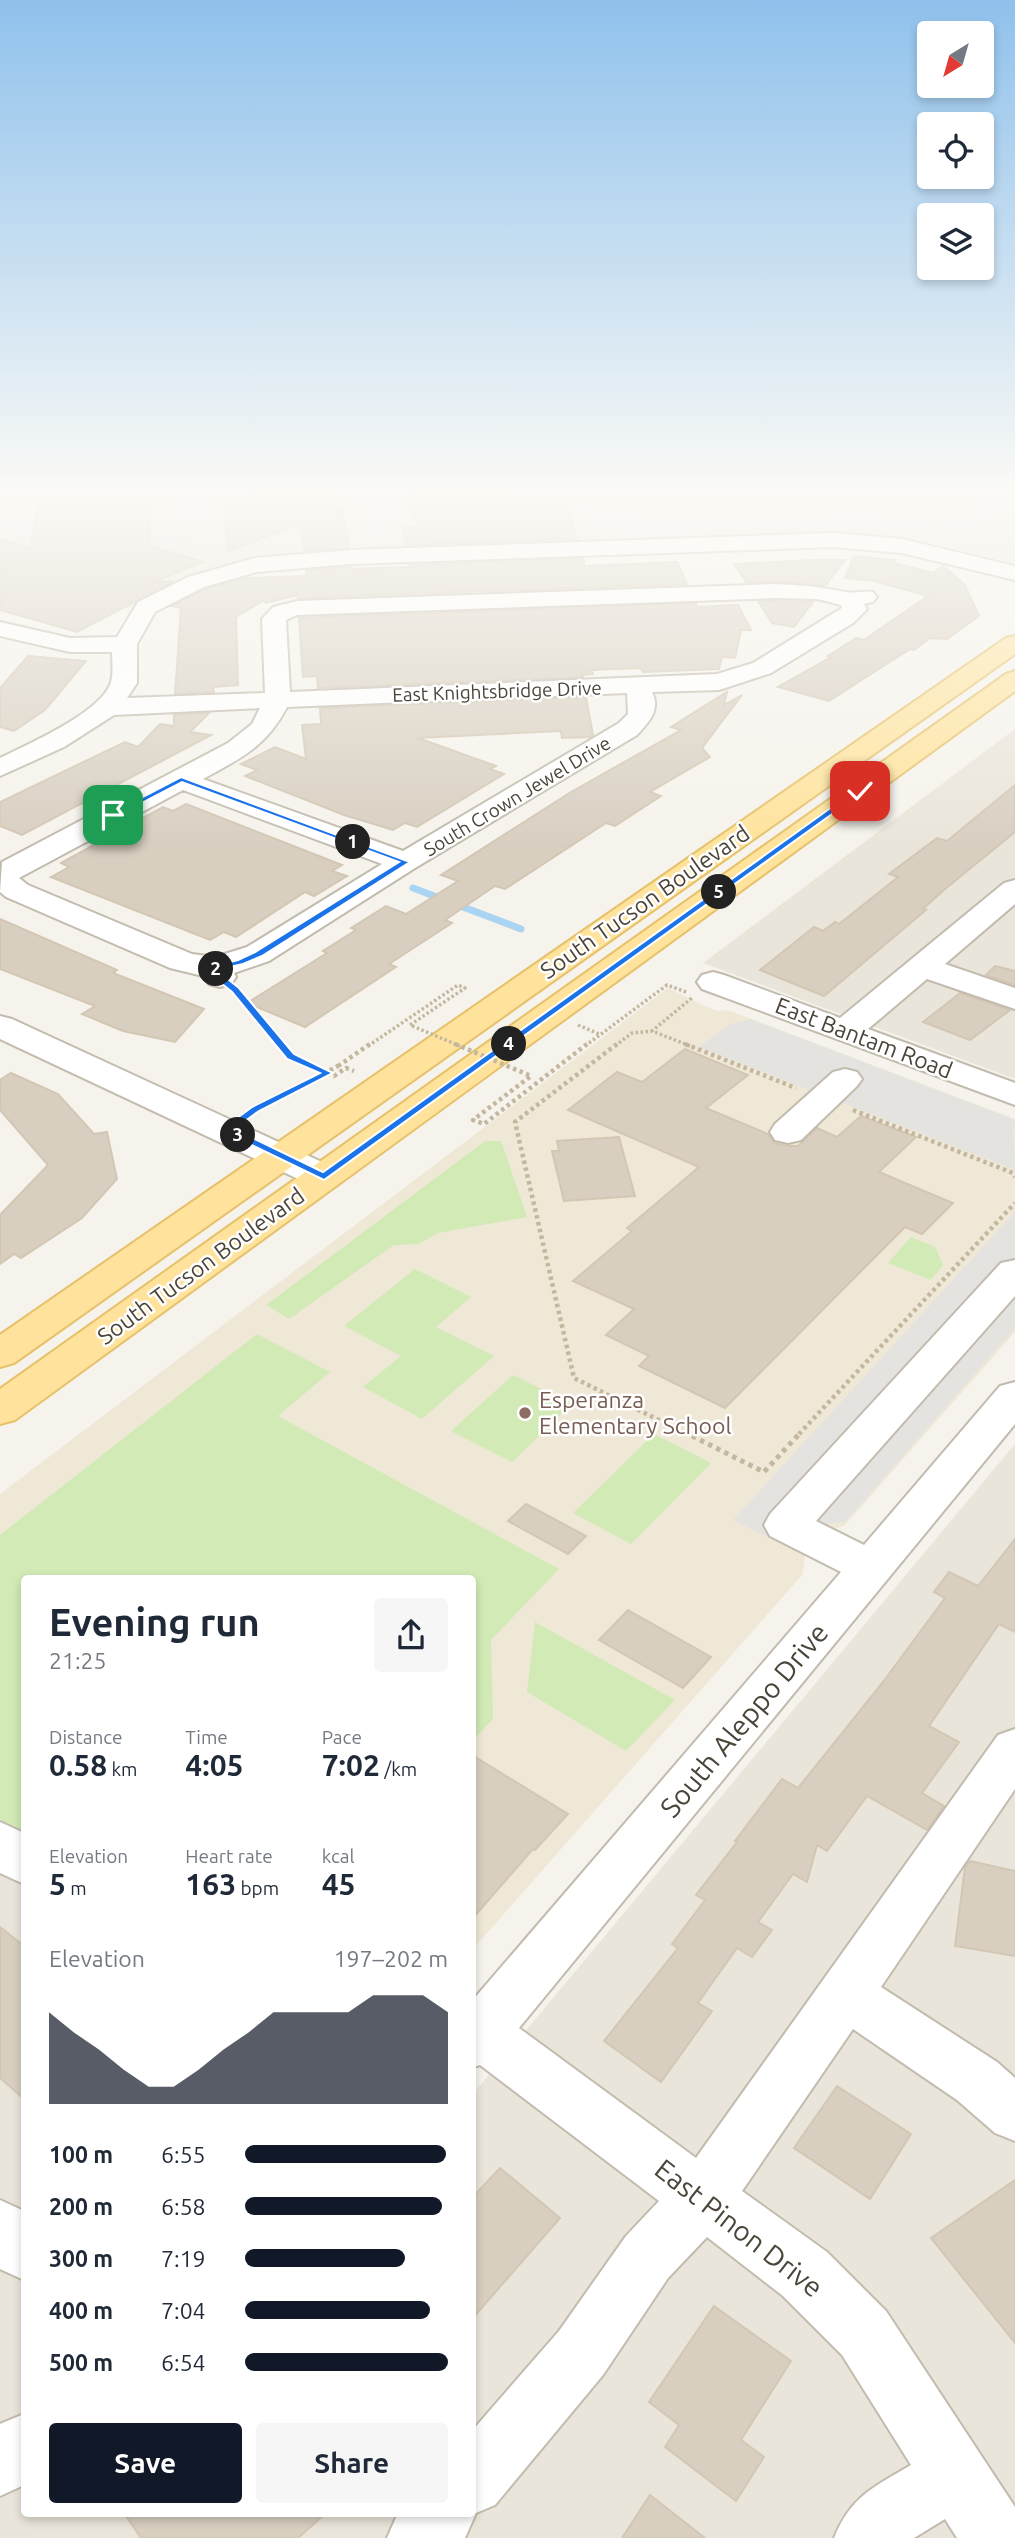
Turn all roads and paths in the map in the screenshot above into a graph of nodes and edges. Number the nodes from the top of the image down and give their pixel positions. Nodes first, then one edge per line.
1 (144, 610) edge
2 (287, 610) edge
3 (853, 610) edge
4 (6, 637) edge
5 (1015, 643) edge
6 (125, 644) junction
7 (1015, 679) edge
8 (636, 686) junction
9 (278, 700) junction
10 (108, 707) junction
11 (0, 768) edge
12 (181, 779) junction
13 (405, 862) junction
14 (2, 882) edge
15 (1015, 889) edge
16 (924, 967) junction
17 (217, 972) junction
18 (704, 989) joint
19 (1015, 999) edge
20 (576, 1024) dead end
21 (652, 1031) dead end
22 (845, 1031) junction
23 (5, 1033) edge
24 (600, 1034) junction
25 (355, 1072) dead end
26 (328, 1073) junction
27 (845, 1079) dead end
28 (1015, 1095) edge
29 (226, 1130) junction
30 (788, 1132) dead end
31 (281, 1156) junction
32 (324, 1177) junction
33 (1015, 1203) edge
34 (1015, 1272) edge
35 (0, 1354) edge
36 (1015, 1396) edge
37 (0, 1410) edge
38 (871, 1568) junction
39 (1015, 1749) edge
40 (0, 1844) edge
41 (21, 1860) edge
42 (845, 1993) junction
43 (477, 2038) edge
44 (1015, 2114) edge
45 (703, 2198) junction
46 (0, 2229) edge
47 (21, 2247) edge
48 (21, 2448) edge
49 (0, 2463) edge
50 (955, 2476) junction
51 (476, 2477) edge
52 (439, 2517) edge
53 (420, 2538) edge
54 (867, 2538) edge
55 (996, 2538) edge

1 - 6 street
2 - 9 street
3 - 8 street, East Knightsbridge Drive
4 - 6 street
5 - 31 main road, South Tucson Boulevard
6 - 10 street
7 - 32 main road, South Tucson Boulevard
8 - 9 street, East Knightsbridge Drive
8 - 13 street, South Crown Jewel Drive
9 - 10 street, East Knightsbridge Drive
9 - 12 street
10 - 11 street
12 - 13 street
12 - 14 street
13 - 17 street, South Crown Jewel Drive
14 - 17 street
15 - 16 street
16 - 19 street
16 - 22 street
17 - 26 path
18 - 22 street, East Bantam Road
18 - 24 path
20 - 24 path
21 - 33 path
22 - 28 street, East Bantam Road
23 - 29 street
24 - 26 path, bridge
25 - 26 path
26 - 29 path
27 - 30 street
29 - 31 street
31 - 32 street
31 - 35 main road, South Tucson Boulevard
32 - 37 main road, South Tucson Boulevard
34 - 38 street
36 - 38 street, South Aleppo Drive
38 - 43 street, South Aleppo Drive
39 - 42 street
40 - 41 street
42 - 44 street
42 - 45 street
43 - 45 street, East Pinon Drive
45 - 50 street, East Pinon Drive
45 - 51 street
46 - 47 street
48 - 49 street
50 - 54 street
50 - 55 street, East Pinon Drive
52 - 53 street

